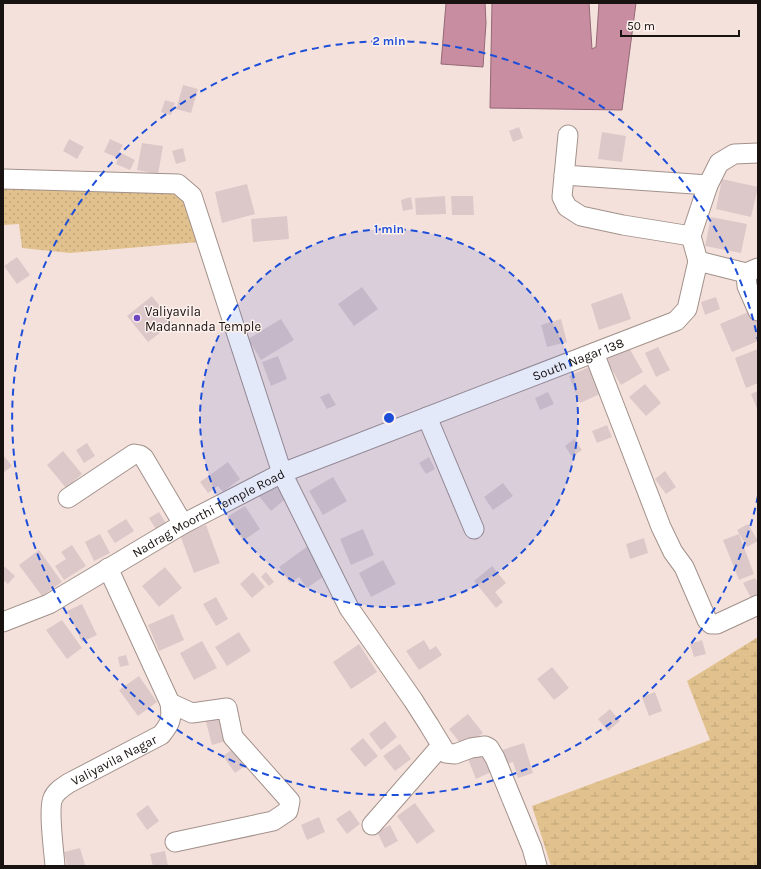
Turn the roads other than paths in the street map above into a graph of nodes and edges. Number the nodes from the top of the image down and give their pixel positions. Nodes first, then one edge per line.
1 (568, 135) dead end
2 (758, 153) edge
3 (564, 174) junction
4 (3, 179) edge
5 (708, 185) junction
6 (691, 236) junction
7 (698, 262) junction
8 (752, 271) edge
9 (758, 311) edge
10 (594, 353) junction
11 (427, 417) junction
12 (282, 473) junction
13 (68, 498) dead end
14 (183, 524) junction
15 (474, 529) dead end
16 (108, 568) junction
17 (758, 605) edge
18 (3, 622) edge
19 (170, 703) junction
20 (441, 746) junction
21 (372, 825) dead end
22 (175, 842) dead end
23 (55, 866) edge
24 (537, 866) edge

1 - 3 street
2 - 5 street
3 - 5 street
3 - 6 street
4 - 12 street, Nadrag Moorthi Temple Road
5 - 6 street
6 - 7 street, South Nagar 138
7 - 8 street
7 - 10 street, South Nagar 138
8 - 9 street
10 - 11 street, South Nagar 138
10 - 17 street
11 - 12 street, South Nagar 138
11 - 15 street
12 - 14 street, Nadrag Moorthi Temple Road
12 - 20 street
13 - 14 street
14 - 16 street, Nadrag Moorthi Temple Road
16 - 18 street, Nadrag Moorthi Temple Road
16 - 19 street, Valiyavila Nagar
19 - 22 street
19 - 23 street, Valiyavila Nagar
20 - 21 street
20 - 24 street

